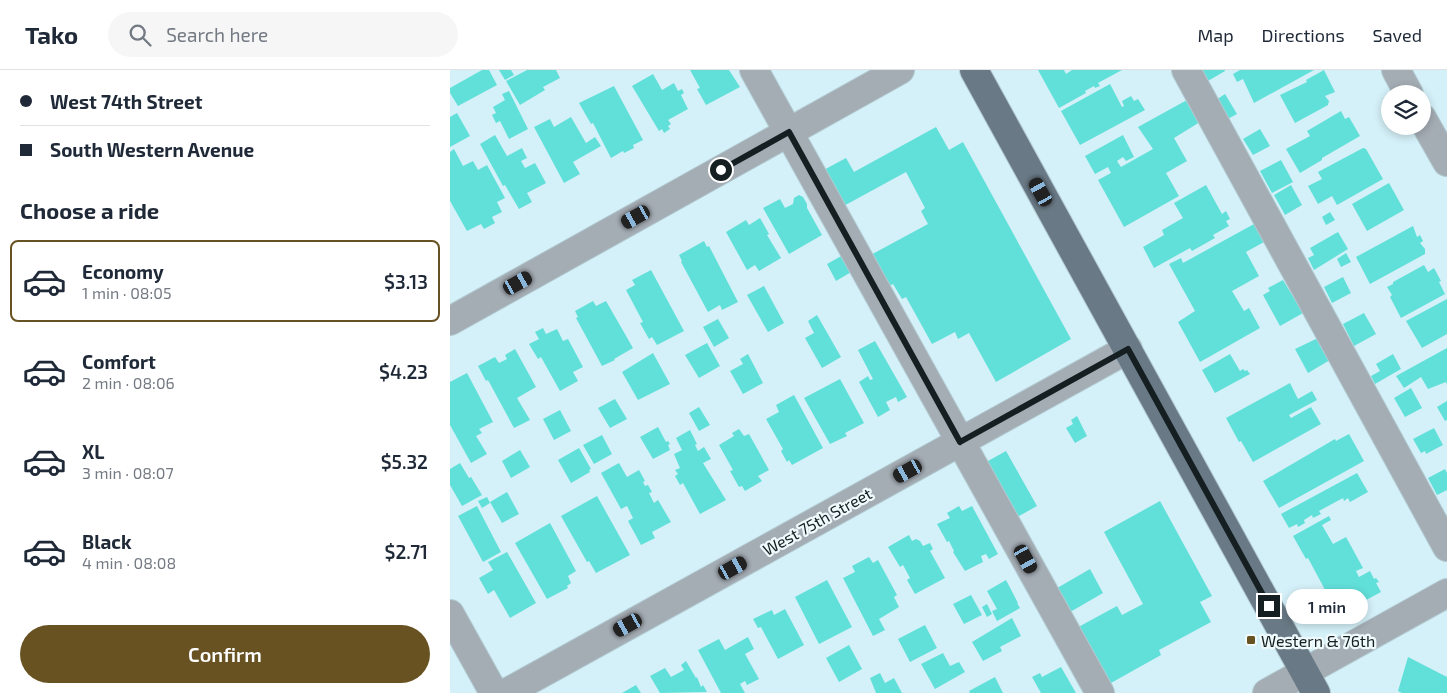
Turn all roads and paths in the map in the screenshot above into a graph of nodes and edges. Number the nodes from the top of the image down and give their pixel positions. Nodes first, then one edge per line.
1 (754, 70) edge
2 (900, 70) edge
3 (974, 70) edge
4 (1186, 70) edge
5 (1396, 70) edge
6 (1404, 85) edge
7 (789, 132) junction
8 (1431, 134) edge
9 (1447, 162) edge
10 (450, 321) edge
11 (1128, 349) junction
12 (960, 442) junction
13 (1447, 546) edge
14 (1447, 593) edge
15 (450, 614) edge
16 (1310, 682) edge
17 (494, 693) edge
18 (506, 693) edge
19 (1100, 693) edge
20 (1267, 693) edge

1 - 7 street
2 - 7 street
3 - 11 main road
4 - 13 street
5 - 6 street
7 - 10 street
7 - 12 street
8 - 9 street
11 - 12 street, West 75th Street
11 - 16 main road
12 - 18 street, West 75th Street
12 - 19 street
14 - 16 street
15 - 17 street
16 - 20 street

